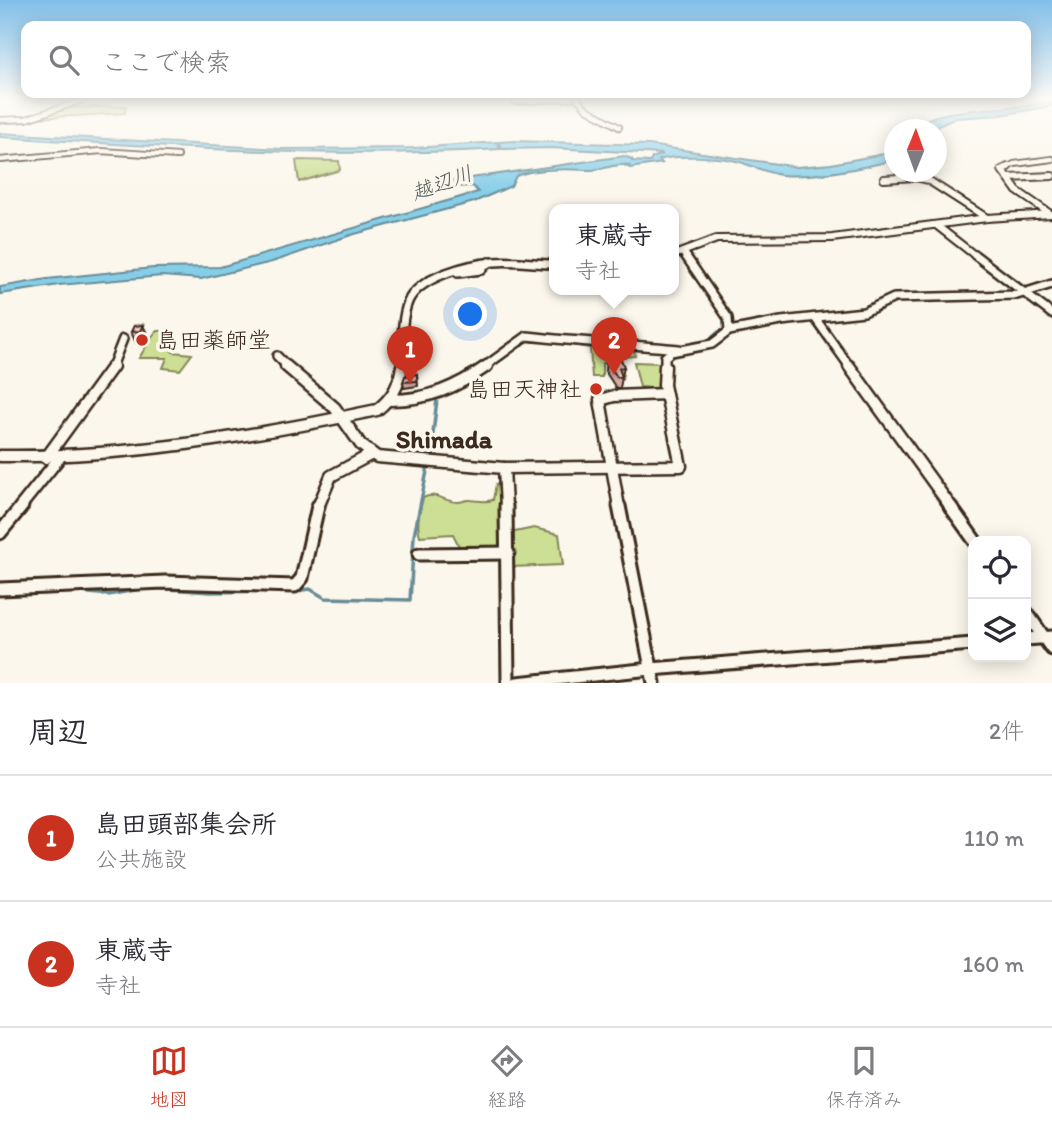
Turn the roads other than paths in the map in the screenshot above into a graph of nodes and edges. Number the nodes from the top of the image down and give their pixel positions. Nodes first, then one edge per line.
1 (178, 156) dead end
2 (1052, 159) edge
3 (0, 160) edge
4 (1052, 176) edge
5 (1008, 178) junction
6 (932, 182) edge
7 (1050, 213) edge
8 (987, 218) junction
9 (936, 225) junction
10 (679, 254) edge
11 (684, 254) junction
12 (549, 264) edge
13 (1052, 284) edge
14 (1026, 291) junction
15 (1052, 314) edge
16 (815, 318) junction
17 (729, 331) junction
18 (123, 339) dead end
19 (686, 350) junction
20 (277, 356) dead end
21 (666, 394) junction
22 (391, 400) junction
23 (345, 418) junction
24 (370, 455) junction
25 (0, 456) edge
26 (46, 457) junction
27 (60, 457) junction
28 (610, 466) junction
29 (504, 467) junction
30 (0, 533) edge
31 (971, 536) edge
32 (508, 553) junction
33 (419, 554) dead end
34 (0, 589) edge
35 (1031, 618) edge
36 (1031, 639) edge
37 (1049, 641) edge
38 (968, 644) edge
39 (652, 676) edge
40 (508, 683) edge
41 (517, 683) edge

1 - 3 street
2 - 5 street
4 - 5 street
5 - 7 street
6 - 8 street
7 - 8 street
8 - 9 street
9 - 11 street
9 - 14 street
10 - 11 street
11 - 17 street
12 - 22 street
13 - 14 street
14 - 15 street
14 - 16 street
16 - 17 street
16 - 31 street
17 - 19 street
18 - 26 street
19 - 21 street
19 - 22 street
20 - 23 street
21 - 28 street
21 - 28 street
22 - 23 street
23 - 24 street
23 - 27 street
24 - 29 street
24 - 34 street
25 - 26 street
26 - 27 street
27 - 30 street
28 - 29 street
28 - 39 street
29 - 32 street
32 - 33 street
32 - 40 street
35 - 37 street
36 - 37 street
38 - 39 street
39 - 41 street

